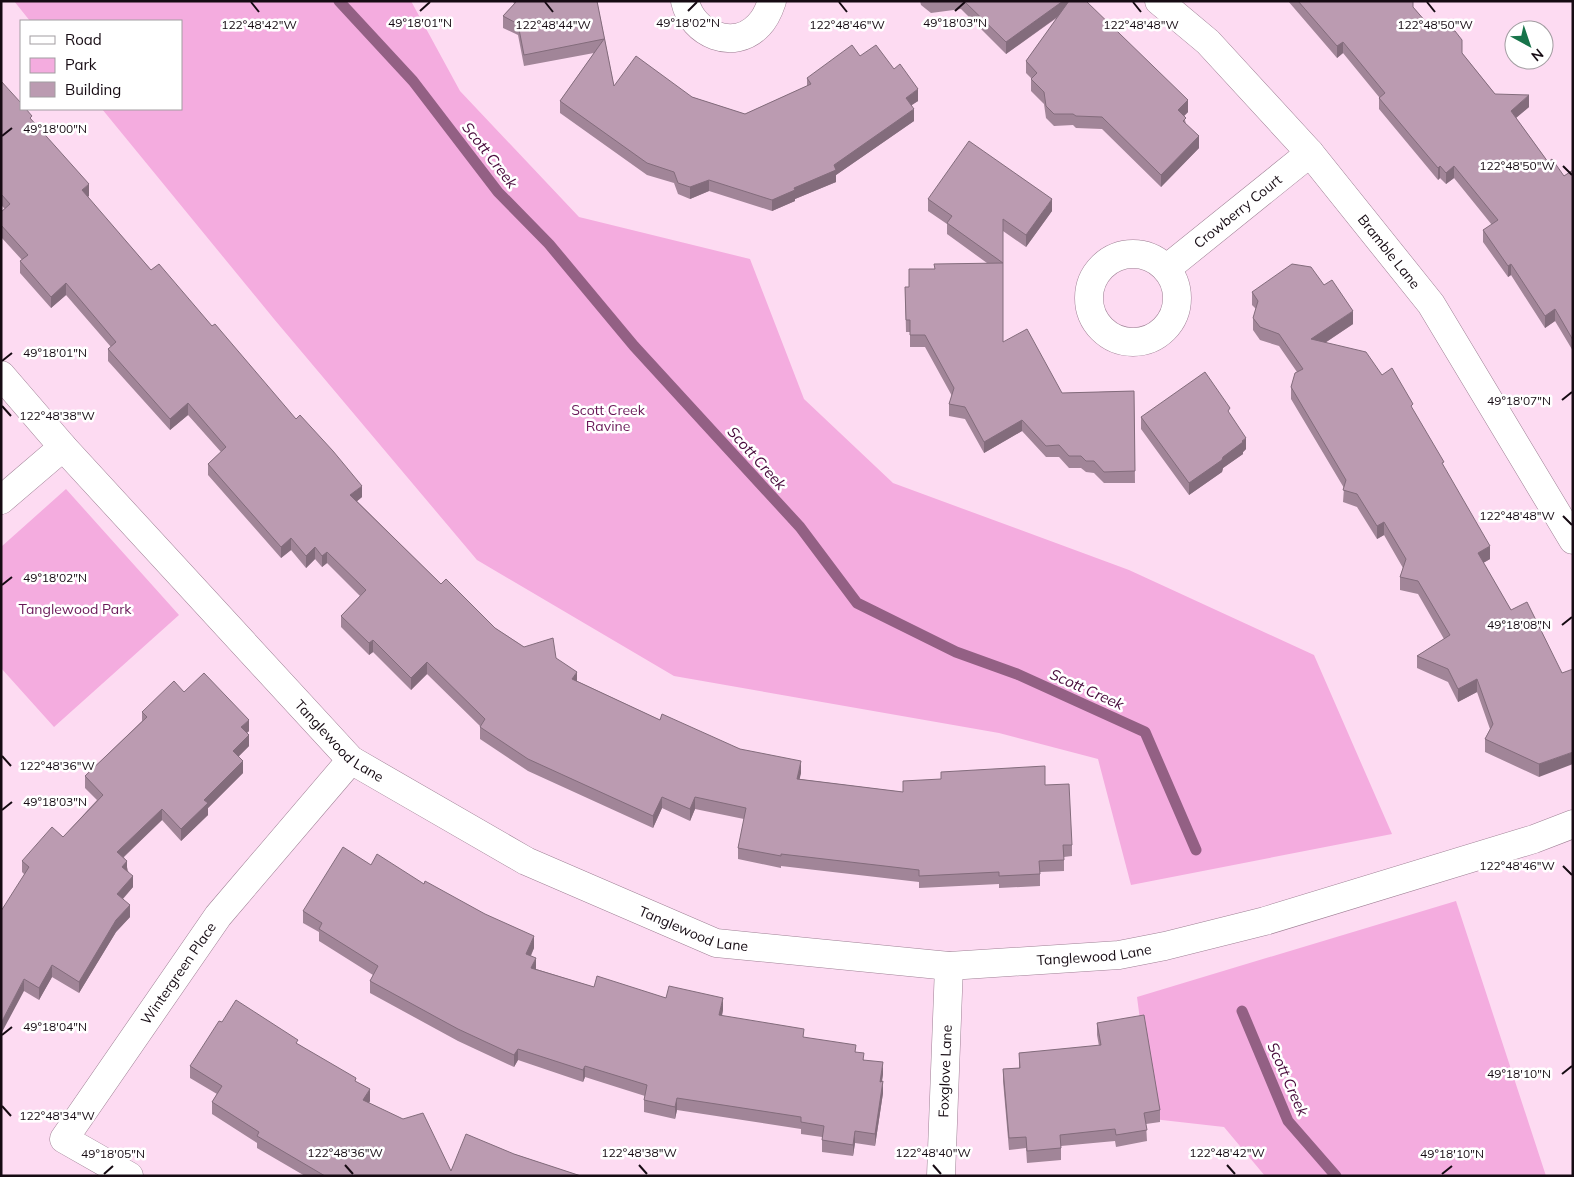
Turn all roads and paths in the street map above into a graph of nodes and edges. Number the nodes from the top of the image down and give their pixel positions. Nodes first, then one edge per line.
1 (684, 1) edge
2 (772, 1) edge
3 (1159, 1) edge
4 (1310, 153) junction
5 (1166, 269) dead end
6 (1, 375) edge
7 (63, 447) junction
8 (1, 500) edge
9 (1573, 540) edge
10 (351, 760) junction
11 (1573, 824) edge
12 (949, 966) junction
13 (129, 1176) edge
14 (941, 1176) edge

1 - 2 street
3 - 4 street, Bramble Lane
4 - 5 street, Crowberry Court
4 - 9 street, Bramble Lane
6 - 7 street, Tanglewood Lane
7 - 8 street
7 - 10 street, Tanglewood Lane
10 - 12 street, Tanglewood Lane
10 - 13 street, Wintergreen Place
11 - 12 street, Tanglewood Lane
12 - 14 street, Foxglove Lane

